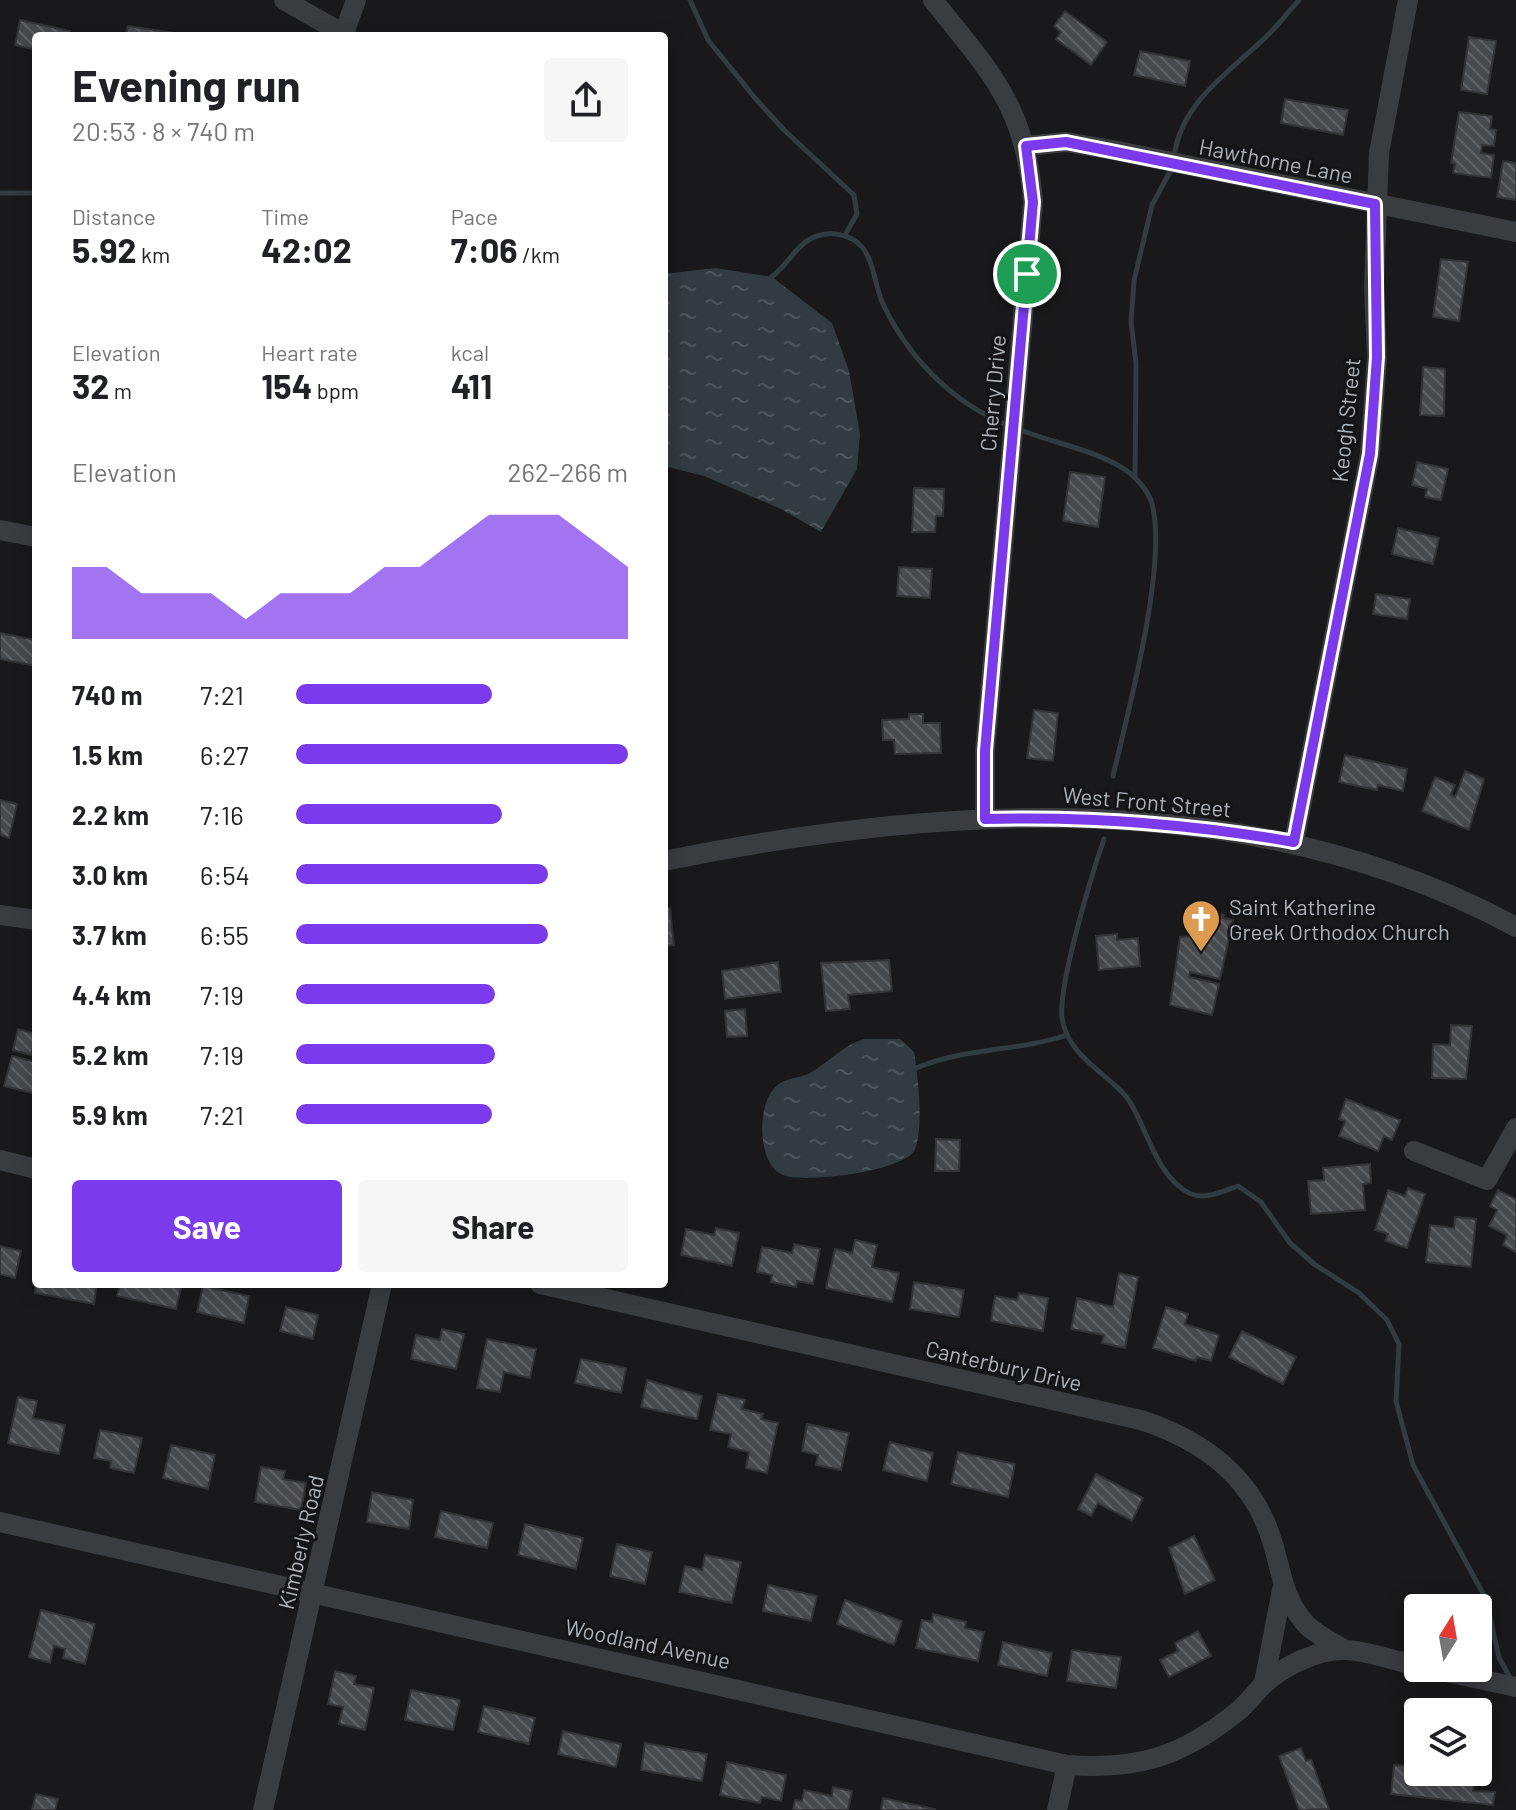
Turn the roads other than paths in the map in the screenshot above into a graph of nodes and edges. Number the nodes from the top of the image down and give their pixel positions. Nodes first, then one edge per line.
1 (284, 0) edge
2 (356, 0) edge
3 (933, 0) edge
4 (1408, 0) edge
5 (341, 32) edge
6 (347, 32) edge
7 (1026, 146) junction
8 (1375, 204) junction
9 (1516, 232) edge
10 (0, 530) edge
11 (32, 536) edge
12 (985, 819) junction
13 (1294, 842) junction
14 (668, 860) edge
15 (0, 915) edge
16 (32, 919) edge
17 (1516, 927) edge
18 (1516, 1128) edge
19 (1414, 1151) dead end
20 (0, 1160) edge
21 (32, 1168) edge
22 (381, 1288) edge
23 (558, 1288) edge
24 (0, 1522) edge
25 (1282, 1590) junction
26 (312, 1593) junction
27 (1345, 1650) junction
28 (1404, 1663) edge
29 (1492, 1682) edge
30 (1264, 1683) junction
31 (1516, 1687) edge
32 (1067, 1765) junction
33 (263, 1810) edge
34 (1057, 1810) edge

1 - 5 street
2 - 6 street
3 - 7 street, Cherry Drive
4 - 8 street, Keogh Street
7 - 8 street, Hawthorne Lane
7 - 12 street, Cherry Drive
8 - 9 street, Hawthorne Lane
8 - 13 street, Keogh Street
10 - 11 street
12 - 13 street, West Front Street
12 - 14 street, West Front Street
13 - 17 street, West Front Street
15 - 16 street
18 - 19 street
20 - 21 street
22 - 26 street, Kimberly Road
23 - 25 street, Canterbury Drive
24 - 26 street, Woodland Avenue
25 - 27 street, Canterbury Drive
25 - 30 street
26 - 32 street, Woodland Avenue
26 - 33 street, Kimberly Road
27 - 28 street, Woodland Avenue
27 - 30 street, Woodland Avenue
29 - 31 street
30 - 32 street, Woodland Avenue
32 - 34 street

